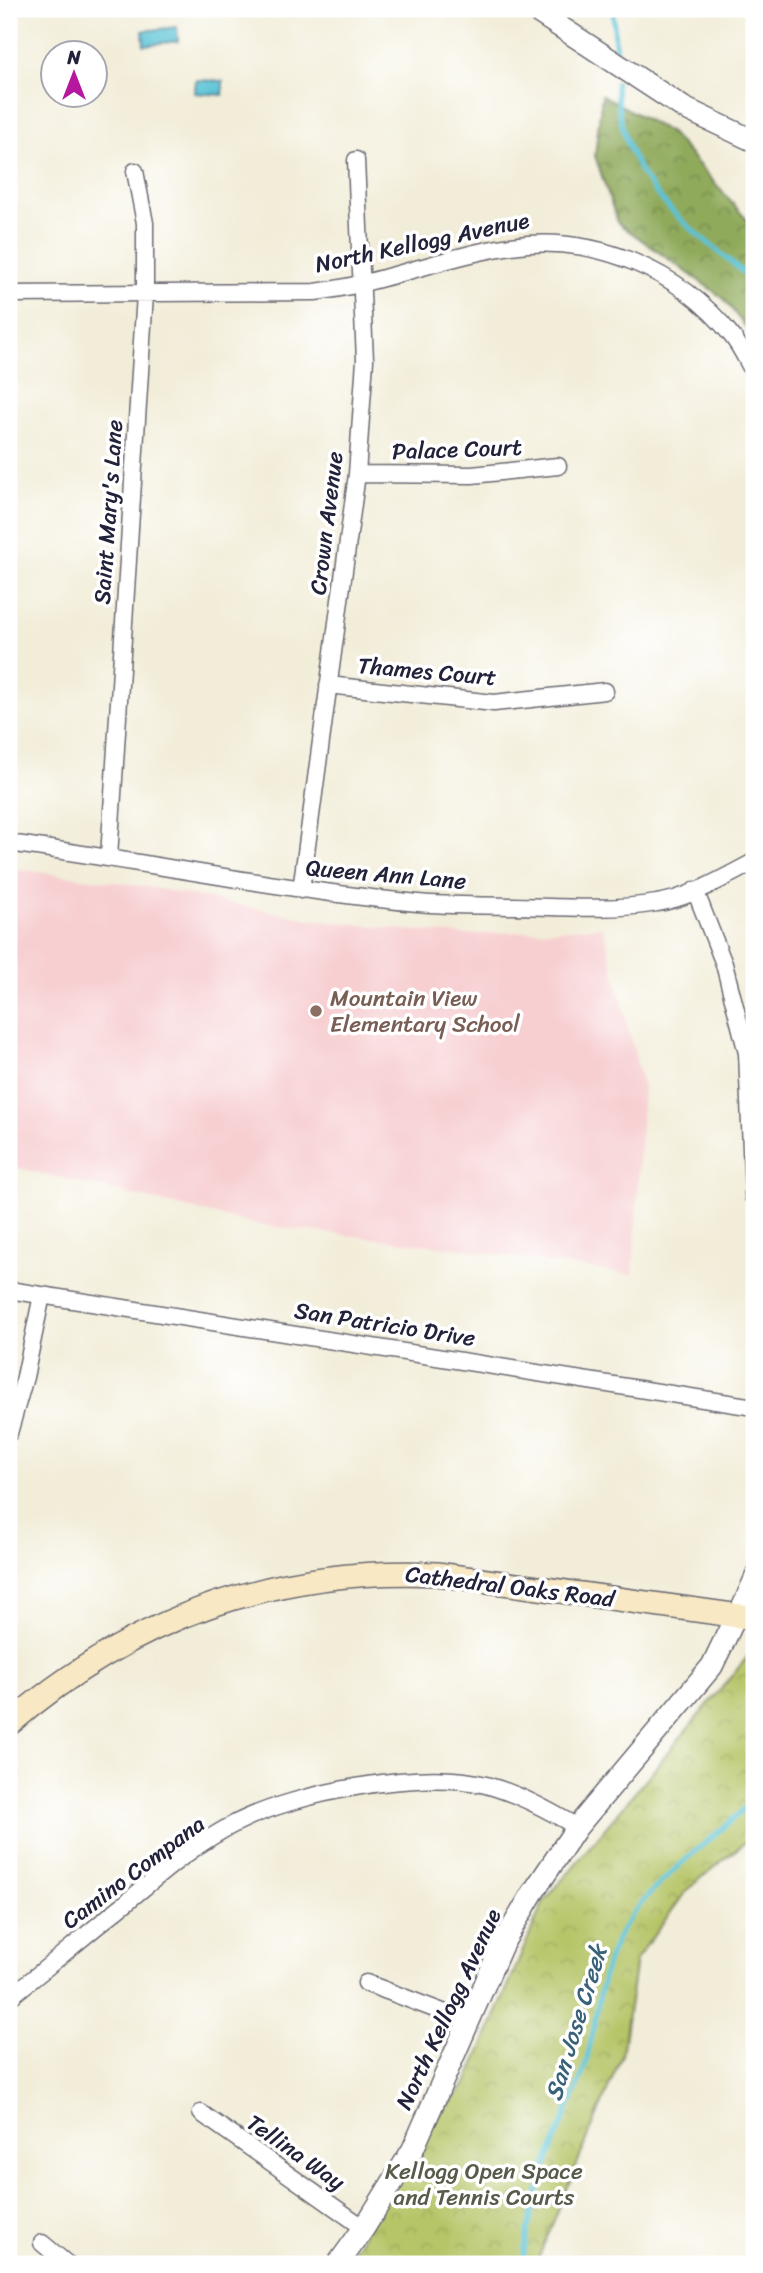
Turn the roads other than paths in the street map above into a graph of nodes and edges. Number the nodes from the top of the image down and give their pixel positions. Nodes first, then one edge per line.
1 (533, 9) edge
2 (754, 141) edge
3 (356, 160) dead end
4 (135, 171) dead end
5 (360, 286) junction
6 (9, 294) edge
7 (145, 294) junction
8 (754, 373) edge
9 (558, 466) dead end
10 (357, 474) junction
11 (328, 685) junction
12 (605, 691) dead end
13 (9, 843) edge
14 (109, 857) junction
15 (754, 862) edge
16 (300, 890) junction
17 (695, 890) junction
18 (753, 1197) edge
19 (9, 1290) edge
20 (41, 1295) junction
21 (754, 1407) edge
22 (9, 1433) edge
23 (754, 1575) edge
24 (745, 1617) edge
25 (9, 1724) edge
26 (578, 1827) junction
27 (366, 1983) dead end
28 (9, 1998) edge
29 (469, 2022) junction
30 (201, 2113) dead end
31 (364, 2228) junction
32 (42, 2243) dead end
33 (67, 2264) edge
34 (338, 2264) edge

1 - 2 street
3 - 5 street, Crown Avenue
4 - 7 street, Saint Mary's Lane
5 - 7 street, North Kellogg Avenue
5 - 8 street, North Kellogg Avenue
5 - 10 street, Crown Avenue
6 - 7 street, North Kellogg Avenue
7 - 14 street, Saint Mary's Lane
9 - 10 street, Palace Court
10 - 11 street, Crown Avenue
11 - 12 street, Thames Court
11 - 16 street, Crown Avenue
13 - 14 street, Queen Ann Lane
14 - 16 street, Queen Ann Lane
15 - 17 street, Queen Ann Lane
16 - 17 street, Queen Ann Lane
17 - 18 street
19 - 20 street, San Patricio Drive
20 - 21 street, San Patricio Drive
20 - 22 street
23 - 24 street, North Kellogg Avenue
24 - 25 main road, Cathedral Oaks Road
24 - 26 street, North Kellogg Avenue
26 - 28 street, Camino Compana
26 - 29 street, North Kellogg Avenue
27 - 29 street
29 - 31 street, North Kellogg Avenue
30 - 31 street, Tellina Way
31 - 34 street, North Kellogg Avenue
32 - 33 street

